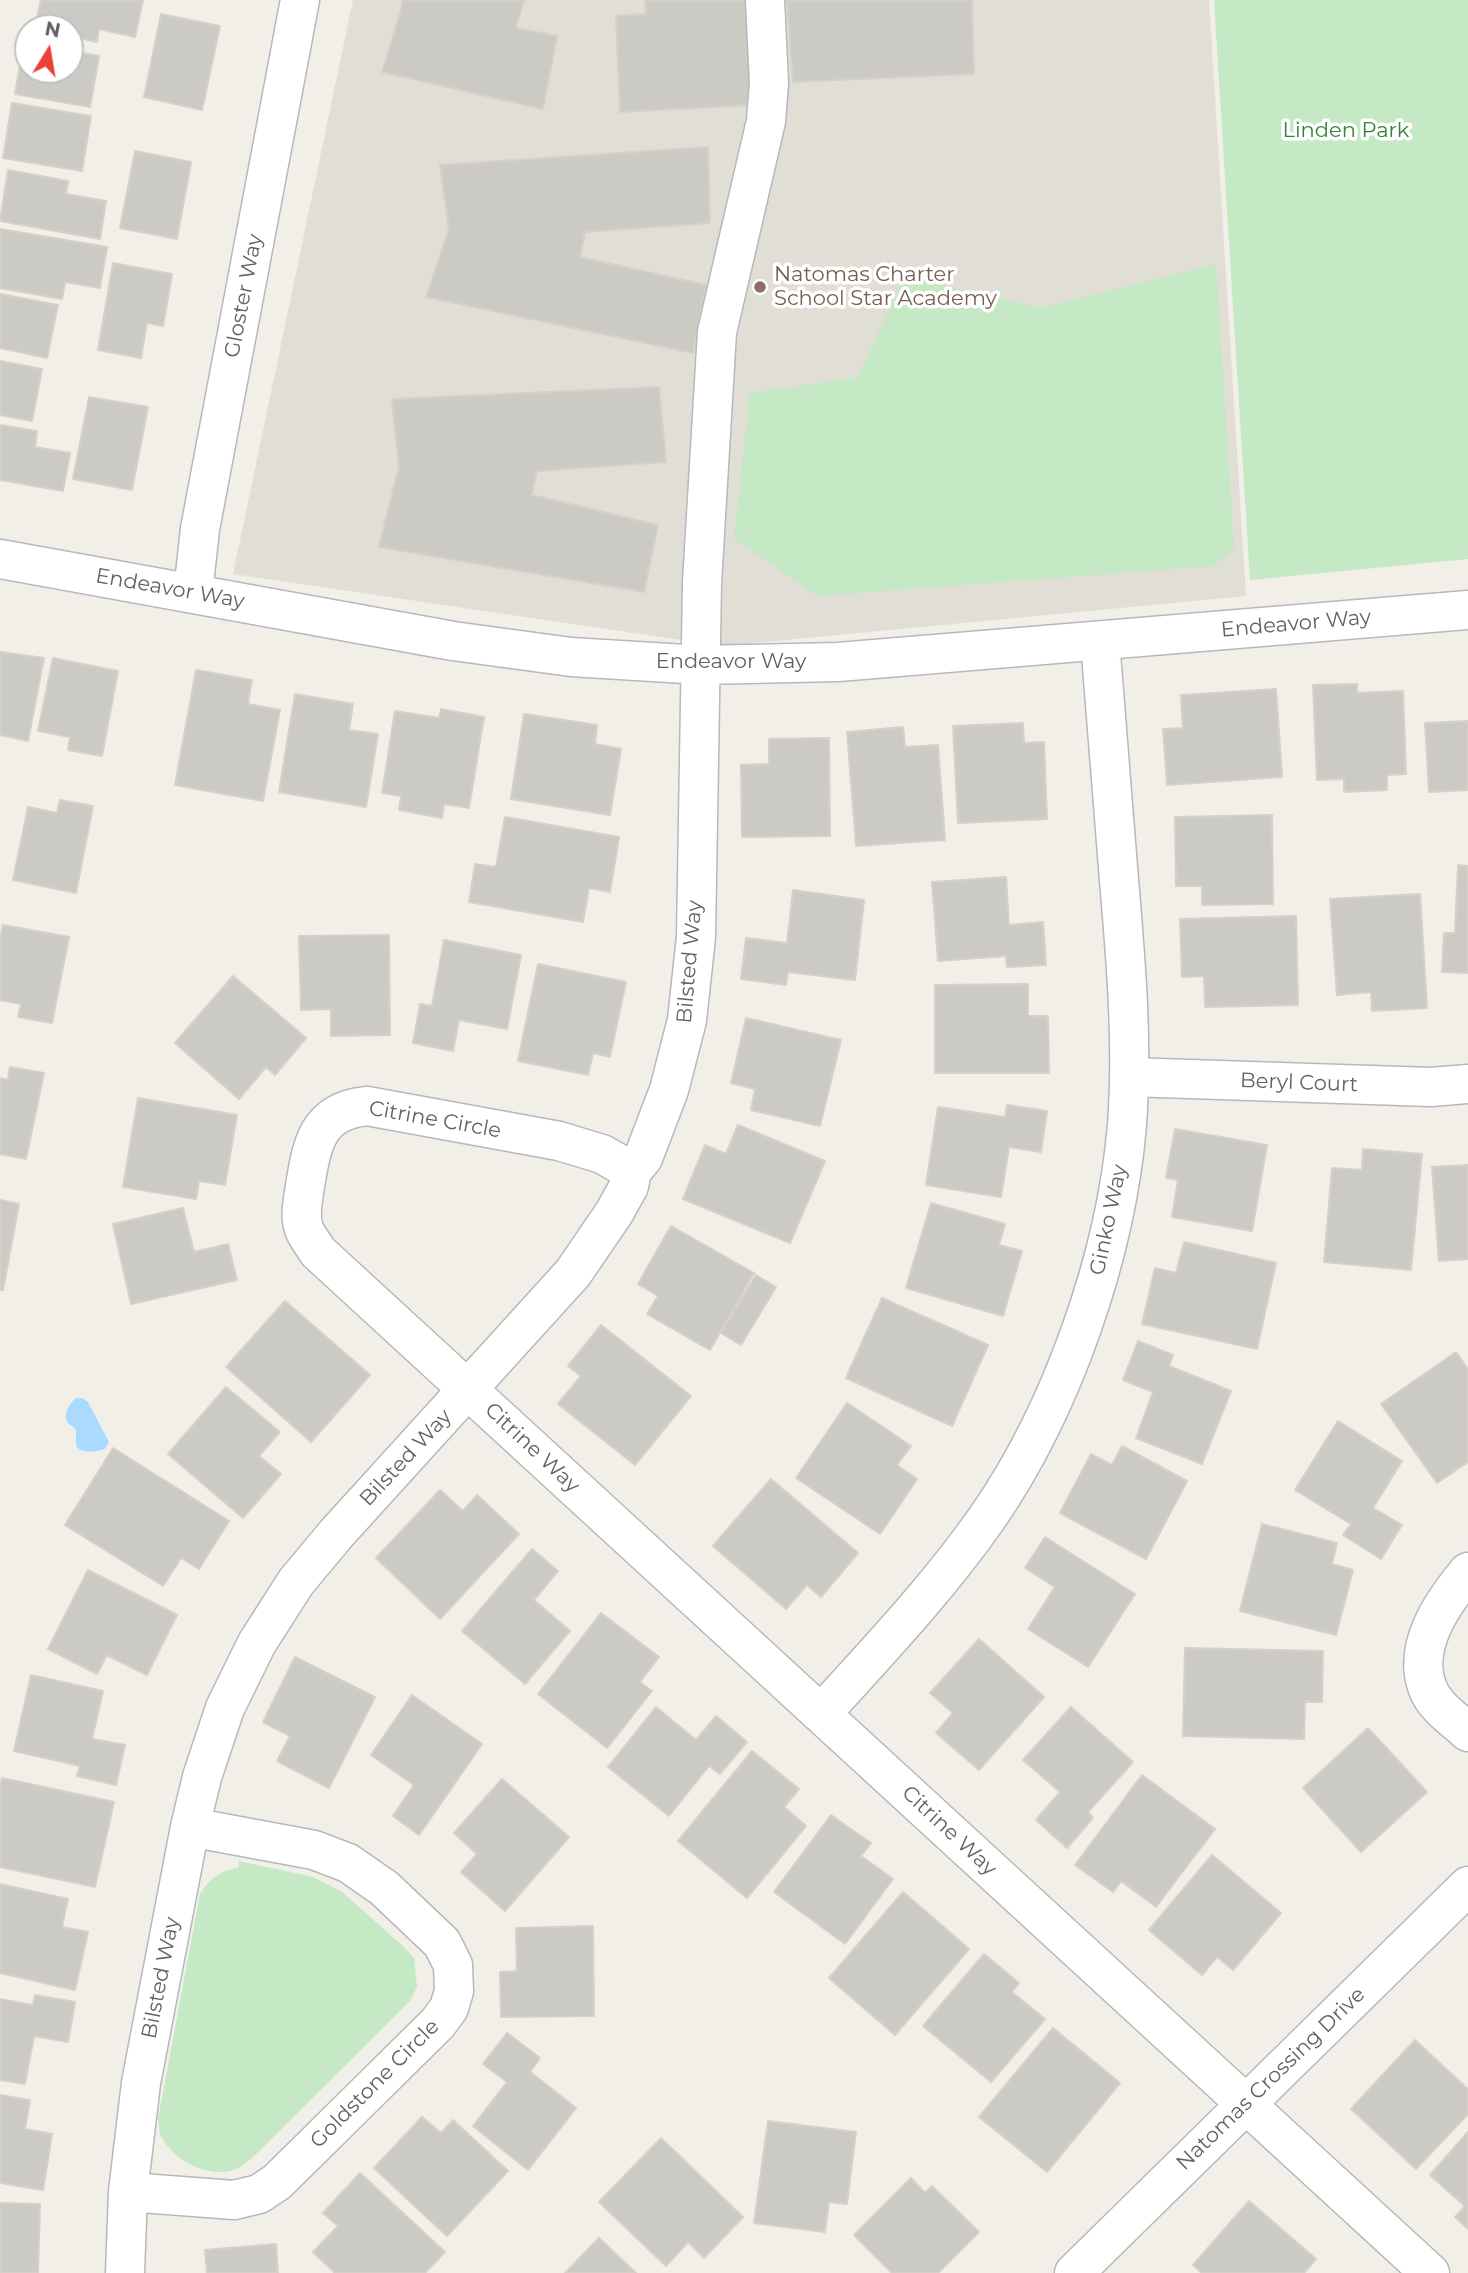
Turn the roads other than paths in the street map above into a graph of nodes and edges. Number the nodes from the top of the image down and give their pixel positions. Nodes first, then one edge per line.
1 (300, 0) edge
2 (765, 0) edge
3 (0, 559) edge
4 (193, 593) junction
5 (1468, 610) edge
6 (1100, 641) junction
7 (702, 665) junction
8 (1129, 1077) junction
9 (1468, 1084) edge
10 (632, 1171) junction
11 (469, 1390) junction
12 (1468, 1572) edge
13 (821, 1714) junction
14 (1468, 1732) edge
15 (190, 1827) junction
16 (1468, 1886) edge
17 (1245, 2103) junction
18 (128, 2192) junction
19 (125, 2273) edge
20 (1074, 2273) edge
21 (1430, 2273) edge

1 - 4 street, Gloster Way
2 - 7 street, Bilsted Way
3 - 4 street, Endeavor Way
4 - 7 street, Endeavor Way
5 - 6 street, Endeavor Way
6 - 7 street, Endeavor Way
6 - 8 street, Ginko Way
7 - 10 street, Bilsted Way
8 - 9 street, Beryl Court
8 - 13 street, Ginko Way
10 - 11 street, Bilsted Way
10 - 11 street, Citrine Circle
11 - 13 street, Citrine Way
11 - 15 street, Bilsted Way
12 - 14 street
13 - 17 street, Citrine Way
15 - 18 street, Bilsted Way
15 - 18 street, Goldstone Circle
16 - 17 street, Natomas Crossing Drive
17 - 20 street, Natomas Crossing Drive
17 - 21 street, Citrine Way
18 - 19 street, Bilsted Way

